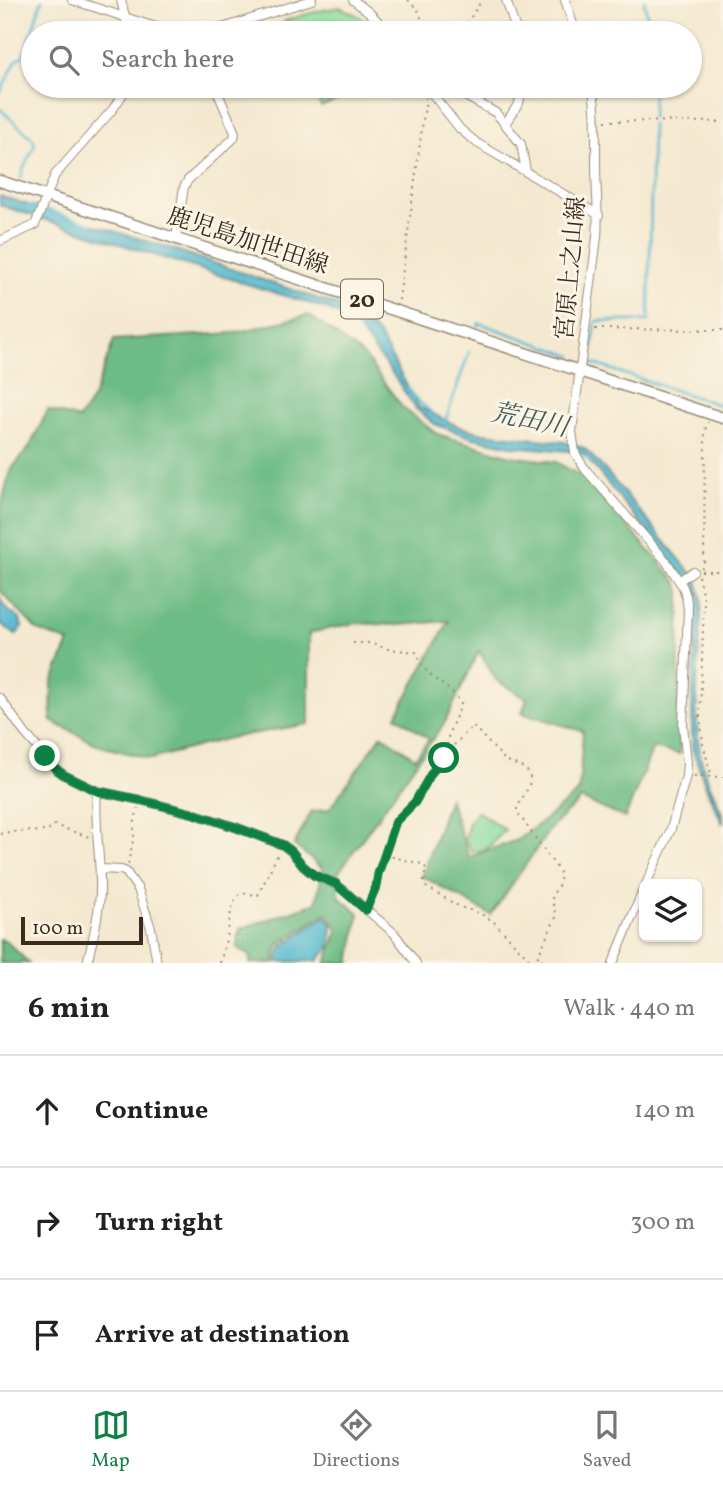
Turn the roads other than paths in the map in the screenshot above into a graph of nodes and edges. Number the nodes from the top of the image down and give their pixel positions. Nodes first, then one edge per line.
1 (72, 0) edge
2 (121, 0) edge
3 (312, 0) edge
4 (353, 0) edge
5 (506, 0) edge
6 (565, 0) edge
7 (126, 18) junction
8 (127, 21) edge
9 (135, 21) edge
10 (244, 21) edge
11 (378, 21) edge
12 (513, 21) edge
13 (572, 21) edge
14 (120, 98) edge
15 (220, 98) edge
16 (436, 98) edge
17 (469, 98) edge
18 (520, 98) edge
19 (593, 98) edge
20 (505, 124) junction
21 (526, 171) junction
22 (0, 181) edge
23 (45, 201) junction
24 (599, 215) junction
25 (176, 238) junction
26 (0, 241) edge
27 (580, 372) junction
28 (723, 418) edge
29 (696, 571) road end
30 (679, 581) junction
31 (0, 698) edge
32 (97, 791) junction
33 (100, 869) junction
34 (648, 879) edge
35 (639, 900) edge
36 (87, 963) edge
37 (157, 963) edge
38 (416, 963) edge
39 (613, 963) edge

1 - 7 street
2 - 7 street
3 - 10 street
4 - 11 street
5 - 12 street
6 - 13 street
7 - 8 street
7 - 9 street
14 - 23 street
15 - 25 street
16 - 21 street
17 - 20 street
18 - 20 street
19 - 24 street, 宮原上之山線
20 - 21 street
21 - 24 street
22 - 23 main road, 鹿児島加世田線 / 20
23 - 25 main road, 鹿児島加世田線 / 20
23 - 26 street
24 - 27 street, 宮原上之山線
25 - 27 main road, 鹿児島加世田線 / 20
27 - 28 main road, 鹿児島加世田線 / 20
27 - 30 street, 宮原上之山線
29 - 30 street
30 - 34 street
31 - 32 street
32 - 33 street
32 - 38 street
33 - 36 street
33 - 37 street
35 - 39 street

